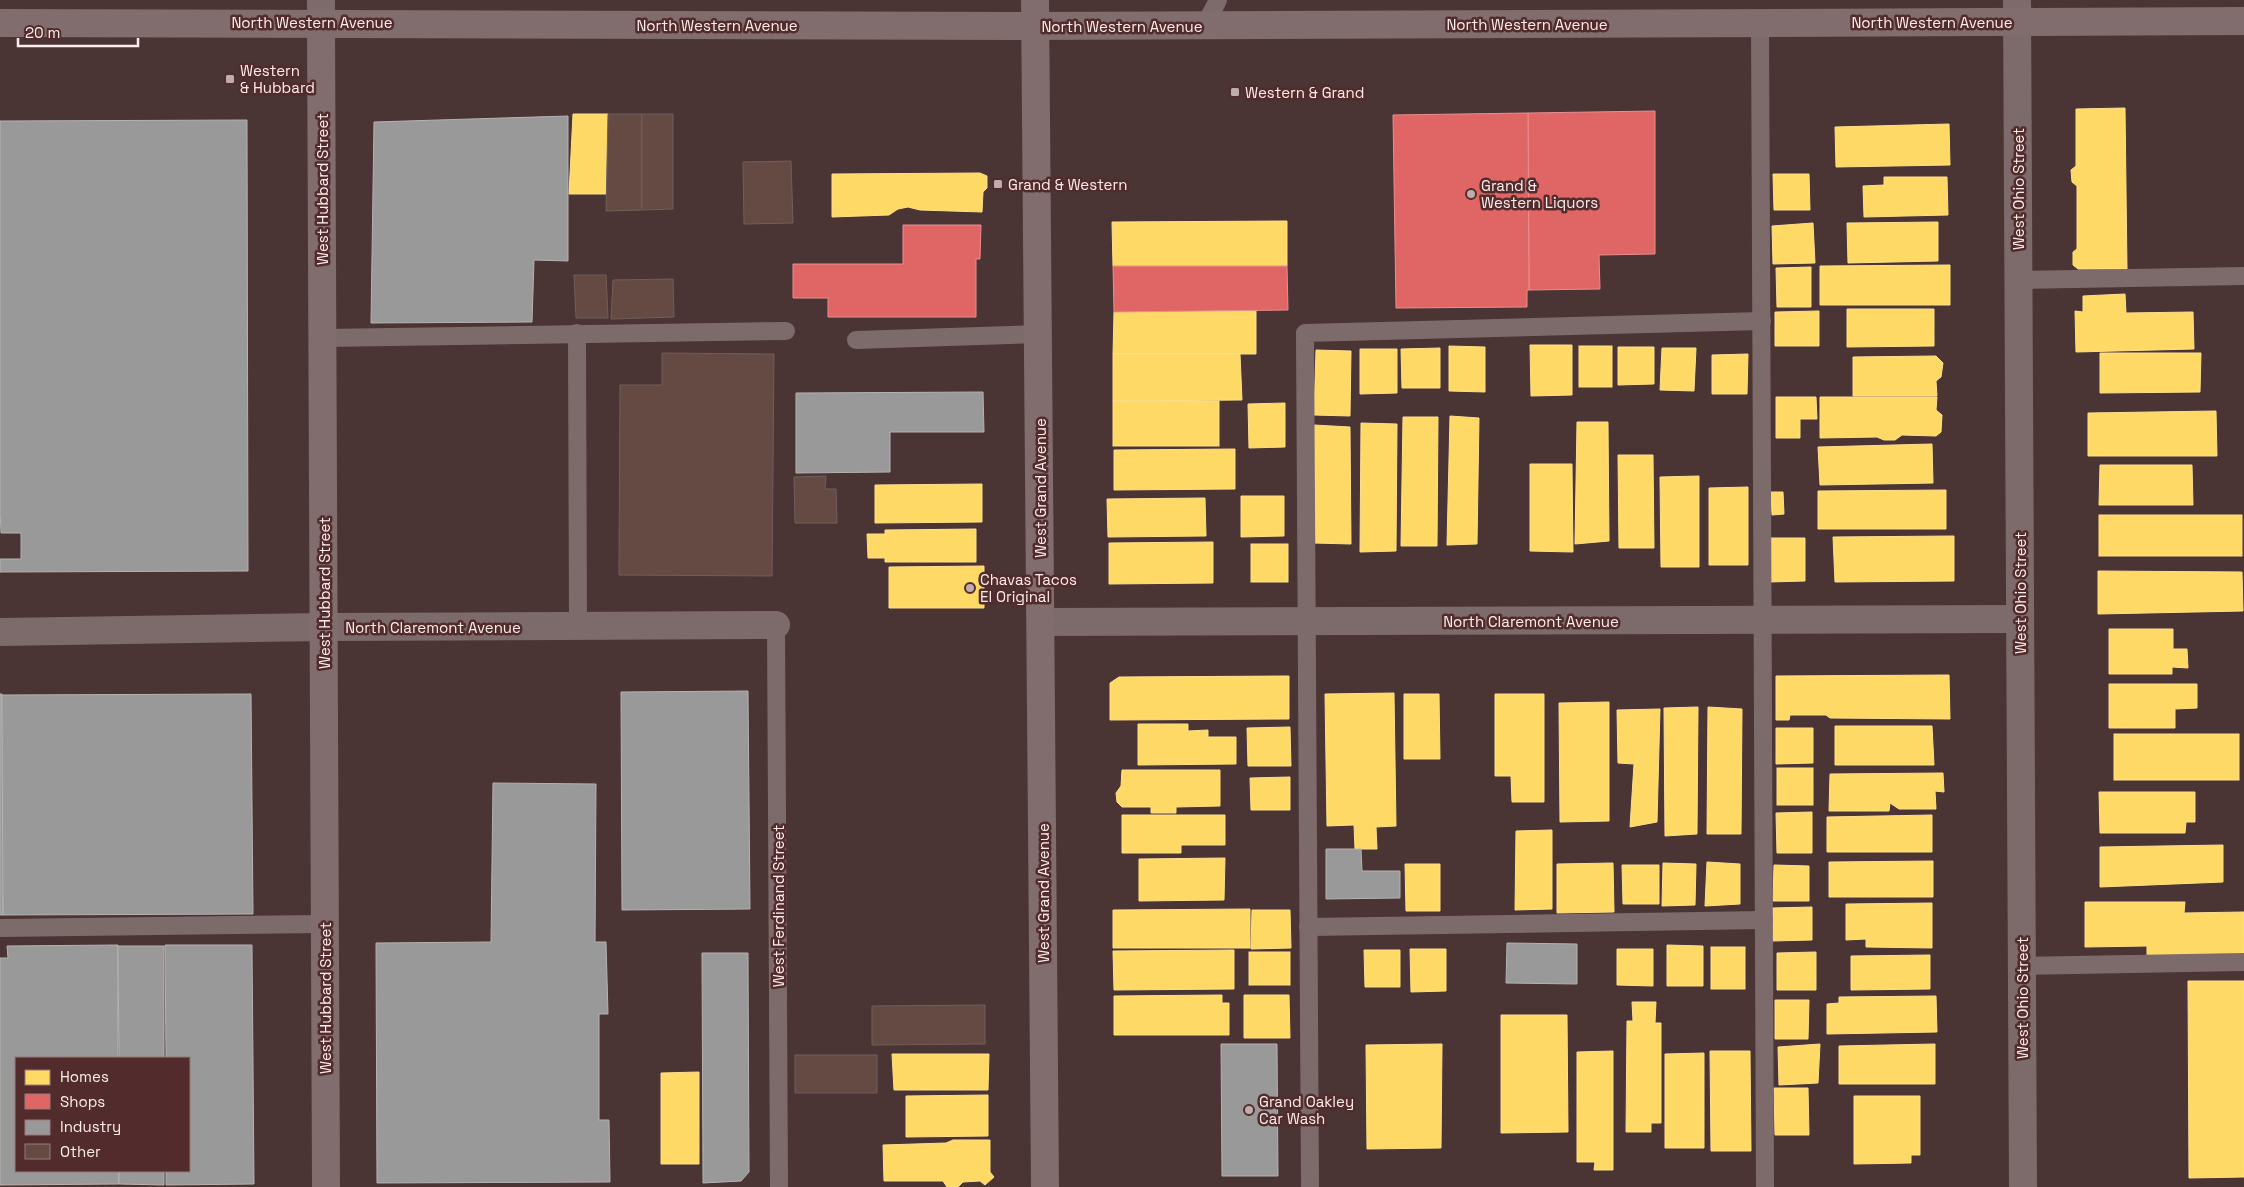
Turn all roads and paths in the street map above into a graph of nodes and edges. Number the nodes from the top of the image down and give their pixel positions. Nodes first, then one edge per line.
1 (1218, 0) edge
2 (321, 11) edge
3 (2017, 11) edge
4 (1035, 13) edge
5 (2244, 21) edge
6 (0, 23) edge
7 (1760, 23) junction
8 (1205, 25) junction
9 (2244, 276) edge
10 (2019, 280) junction
11 (1762, 321) junction
12 (786, 331) dead end
13 (577, 333) junction
14 (1039, 334) junction
15 (323, 338) junction
16 (856, 340) dead end
17 (2020, 619) junction
18 (1762, 620) junction
19 (1306, 621) junction
20 (1041, 622) junction
21 (776, 625) joint
22 (578, 626) junction
23 (324, 627) junction
24 (0, 632) edge
25 (1764, 920) junction
26 (325, 924) junction
27 (1308, 927) junction
28 (0, 928) edge
29 (2244, 962) edge
30 (2022, 966) junction
31 (326, 1187) edge
32 (779, 1187) edge
33 (1045, 1187) edge
34 (1310, 1187) edge
35 (1765, 1187) edge
36 (2023, 1187) edge

1 - 8 lane
2 - 4 main road, North Western Avenue
2 - 6 main road, North Western Avenue
2 - 15 main road, West Hubbard Street
3 - 5 main road, North Western Avenue
3 - 7 main road, North Western Avenue
3 - 10 street, West Ohio Street
4 - 8 main road, North Western Avenue
4 - 14 main road, West Grand Avenue
7 - 8 main road, North Western Avenue
7 - 11 lane
9 - 10 lane
10 - 17 street, West Ohio Street
11 - 18 lane
11 - 19 lane
12 - 13 lane
13 - 15 lane
13 - 22 lane
14 - 16 lane
14 - 20 main road, West Grand Avenue
15 - 23 main road, West Hubbard Street
17 - 18 street, North Claremont Avenue
17 - 30 street, West Ohio Street
18 - 19 street, North Claremont Avenue
18 - 25 lane
19 - 20 street, North Claremont Avenue
19 - 27 lane
20 - 33 main road, West Grand Avenue
21 - 22 street, North Claremont Avenue
21 - 32 lane, West Ferdinand Street
22 - 23 street, North Claremont Avenue
23 - 24 street, North Claremont Avenue
23 - 26 main road, West Hubbard Street
25 - 27 lane
25 - 35 lane
26 - 28 lane
26 - 31 main road, West Hubbard Street
27 - 34 lane
29 - 30 lane
30 - 36 street, West Ohio Street

